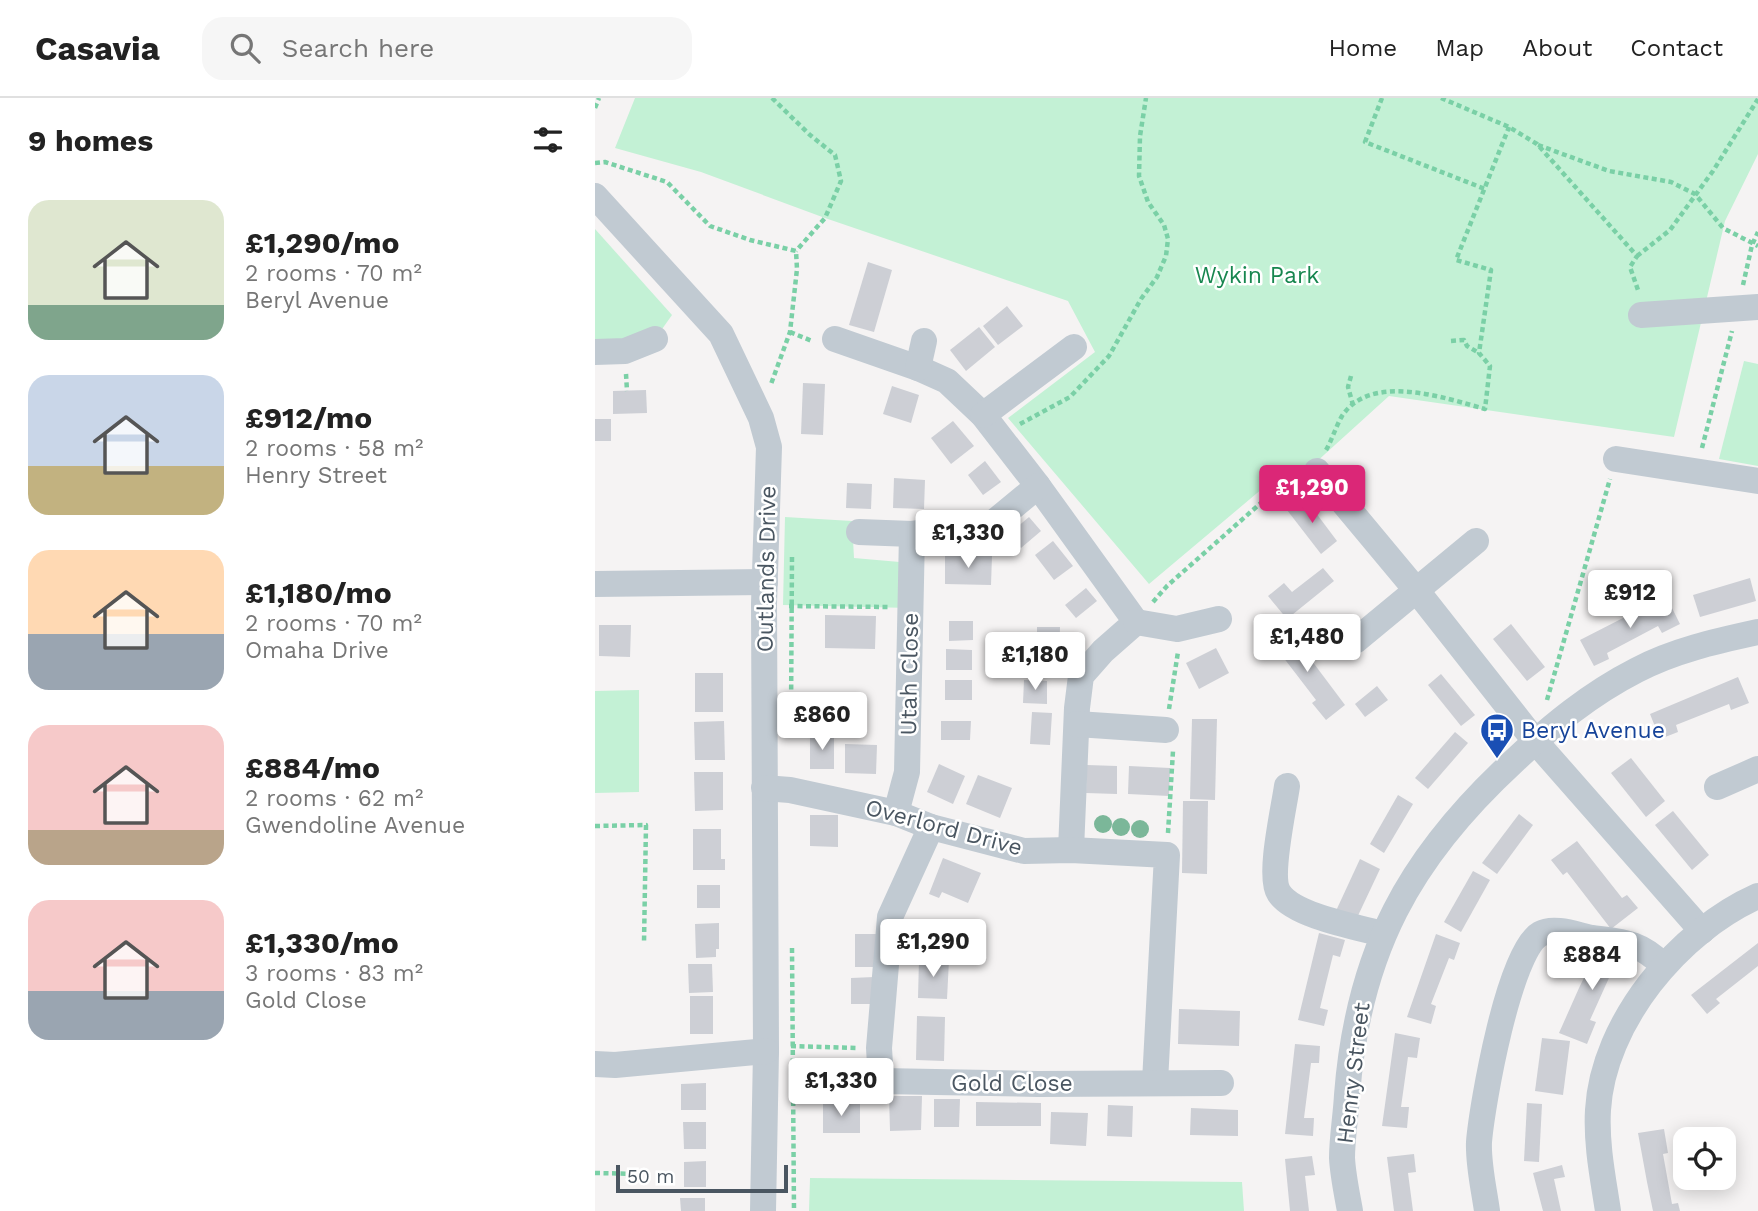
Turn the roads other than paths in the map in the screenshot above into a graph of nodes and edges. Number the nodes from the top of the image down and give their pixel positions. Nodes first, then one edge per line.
1 (595, 196) edge
2 (1758, 307) edge
3 (1641, 315) road end
4 (655, 339) dead end
5 (835, 339) dead end
6 (925, 341) dead end
7 (1074, 348) dead end
8 (595, 352) edge
9 (918, 368) junction
10 (990, 425) junction
11 (1615, 458) dead end
12 (1317, 471) road end
13 (1758, 481) edge
14 (1038, 486) junction
15 (859, 531) dead end
16 (912, 534) junction
17 (1476, 541) dead end
18 (595, 584) edge
19 (1417, 591) junction
20 (764, 593) junction
21 (1219, 619) dead end
22 (1136, 622) junction
23 (1758, 632) edge
24 (1355, 641) dead end
25 (1077, 724) junction
26 (1166, 730) dead end
27 (1535, 741) junction
28 (1758, 769) edge
29 (1287, 786) dead end
30 (1717, 787) dead end
31 (764, 788) junction
32 (896, 813) junction
33 (931, 827) junction
34 (1071, 850) junction
35 (1758, 897) edge
36 (1702, 931) junction
37 (1384, 934) junction
38 (1664, 966) junction
39 (766, 1051) junction
40 (595, 1064) edge
41 (1155, 1082) junction
42 (1221, 1083) dead end
43 (763, 1211) edge
44 (1350, 1211) edge
45 (1487, 1211) edge
46 (1608, 1211) edge

1 - 20 street, Outlands Drive
2 - 3 street
4 - 8 street
5 - 9 street
6 - 9 street
7 - 10 street
9 - 10 street
10 - 14 street
11 - 13 street
12 - 19 street
14 - 16 street
14 - 22 street
15 - 16 street
16 - 32 street, Utah Close
17 - 19 street
18 - 20 street
19 - 24 street
19 - 27 street
20 - 31 street, Outlands Drive
21 - 22 street
22 - 25 street
23 - 27 street, Henry Street
25 - 26 street
25 - 34 street
27 - 36 street
27 - 37 street, Henry Street
28 - 30 street
29 - 37 street
31 - 32 street, Overlord Drive
31 - 39 street, Outlands Drive
32 - 33 street, Overlord Drive
33 - 34 street, Overlord Drive
33 - 41 street, Gold Close
34 - 41 street, Overlord Drive
35 - 36 street
36 - 38 street
37 - 44 street, Henry Street
38 - 45 street
38 - 46 street
39 - 40 street
39 - 43 street, Outlands Drive
41 - 42 street

